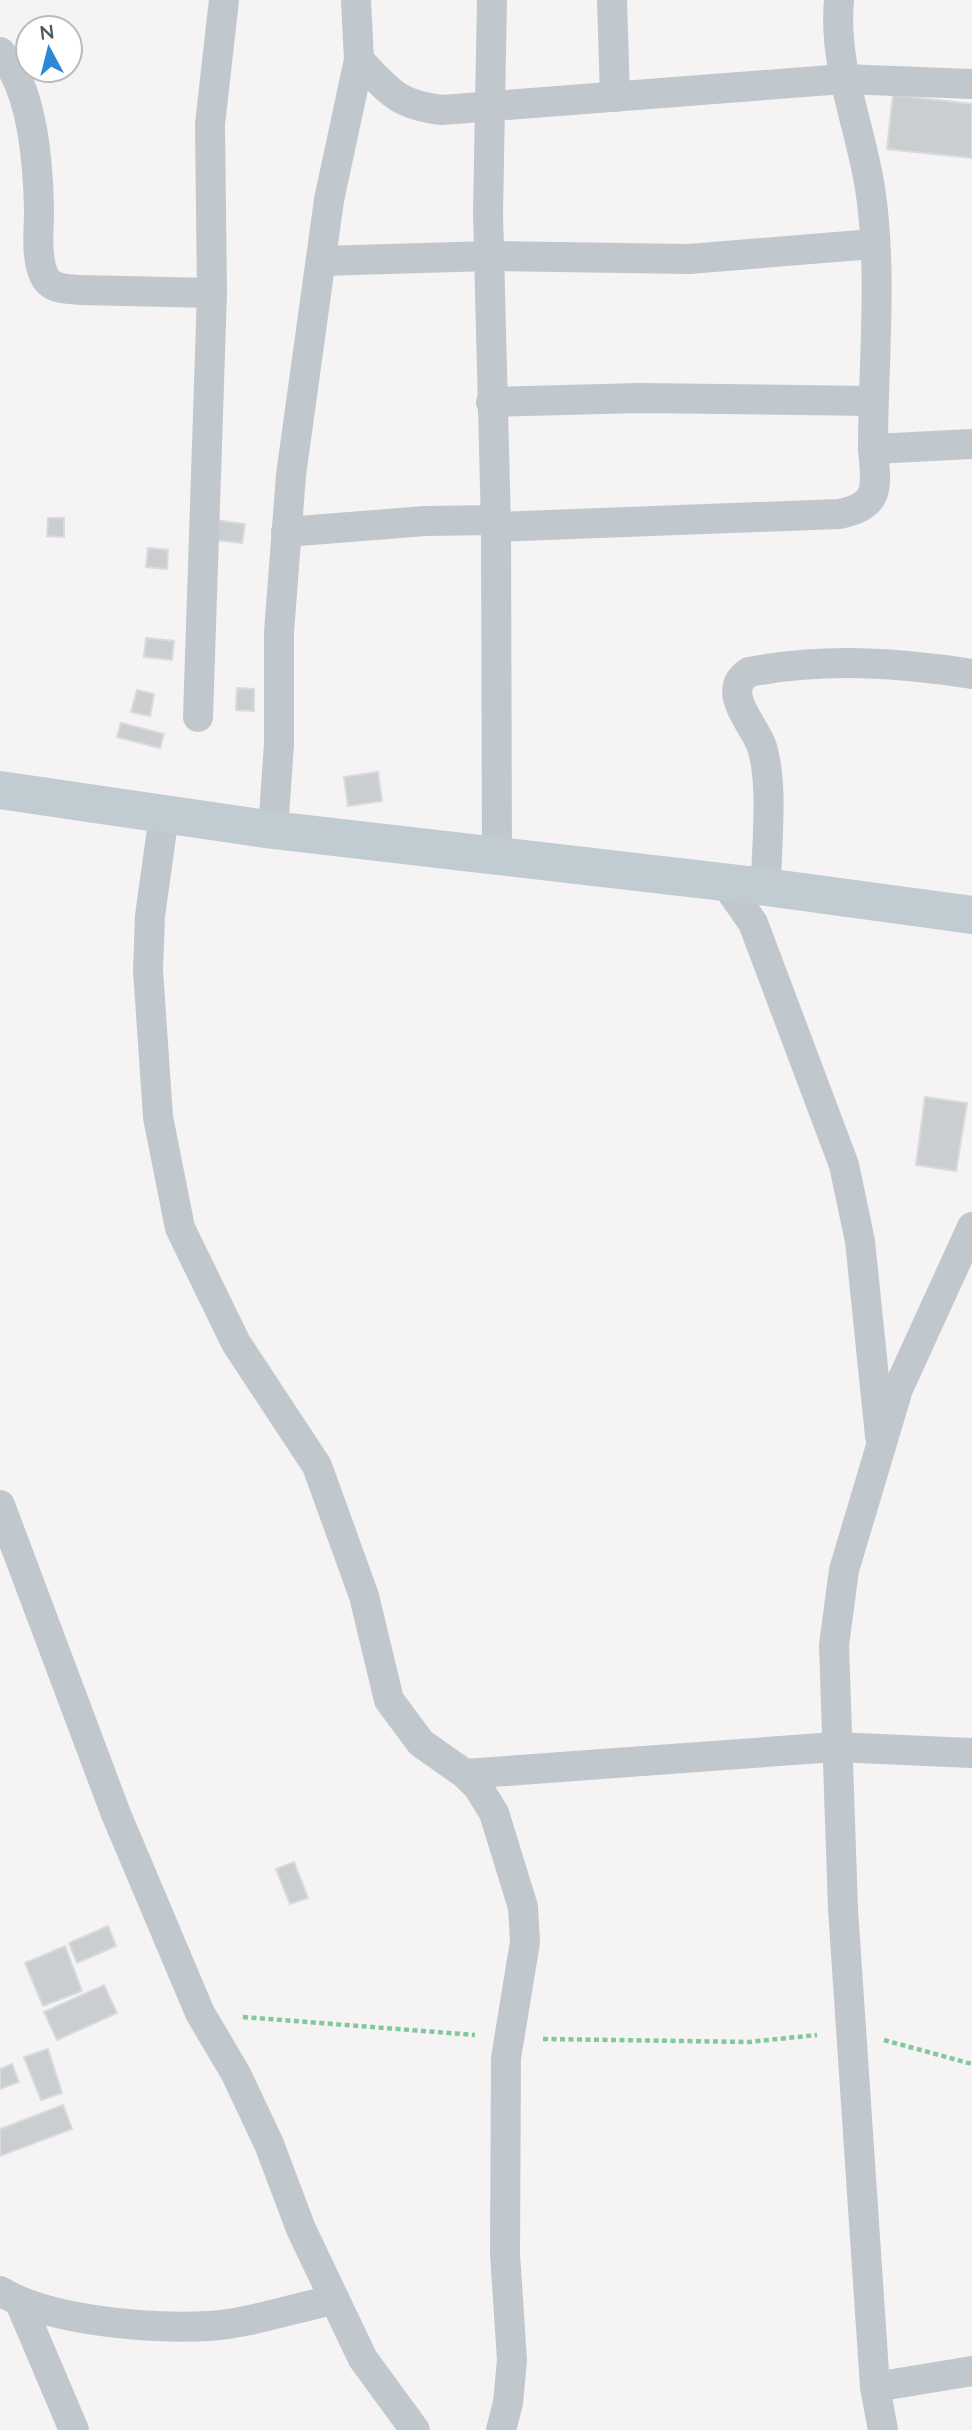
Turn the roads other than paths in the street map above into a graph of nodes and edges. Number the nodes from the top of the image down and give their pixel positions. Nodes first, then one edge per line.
1 (224, 0) edge
2 (356, 0) edge
3 (492, 0) edge
4 (612, 0) edge
5 (839, 0) edge
6 (0, 52) edge
7 (359, 60) junction
8 (843, 79) junction
9 (972, 84) edge
10 (615, 97) junction
11 (491, 106) junction
12 (873, 244) junction
13 (490, 256) junction
14 (321, 261) junction
15 (212, 293) junction
16 (873, 401) junction
17 (491, 402) junction
18 (972, 444) edge
19 (873, 449) junction
20 (496, 524) junction
21 (286, 531) junction
22 (972, 674) edge
23 (198, 717) dead end
24 (0, 790) edge
25 (164, 814) junction
26 (273, 830) junction
27 (497, 855) junction
28 (725, 883) junction
29 (766, 887) junction
30 (972, 915) edge
31 (972, 1227) edge
32 (881, 1445) junction
33 (0, 1505) edge
34 (835, 1747) junction
35 (972, 1752) edge
36 (465, 1774) junction
37 (10, 2297) edge
38 (333, 2300) junction
39 (972, 2371) edge
40 (875, 2387) junction
41 (74, 2430) edge
42 (415, 2430) edge
43 (501, 2430) edge
44 (883, 2430) edge

1 - 15 street
2 - 7 street
3 - 11 street
4 - 10 street
5 - 8 street
6 - 15 street
7 - 11 street
7 - 14 street
8 - 9 street
8 - 10 street
8 - 12 street
10 - 11 street
11 - 13 street
12 - 13 street
12 - 16 street
13 - 14 street
13 - 17 street
14 - 21 street
15 - 23 street
16 - 17 street
16 - 19 street
17 - 20 street
18 - 19 street
19 - 20 street
20 - 21 street
20 - 27 street
21 - 26 street
22 - 29 street
24 - 25 street
25 - 26 street
25 - 36 street
26 - 27 street
27 - 28 street
28 - 29 street
28 - 32 street
29 - 30 street
31 - 32 street
32 - 34 street
33 - 38 street
34 - 35 street
34 - 36 street
34 - 40 street
36 - 43 street
37 - 38 street
37 - 41 street
38 - 42 street
39 - 40 street
40 - 44 street

